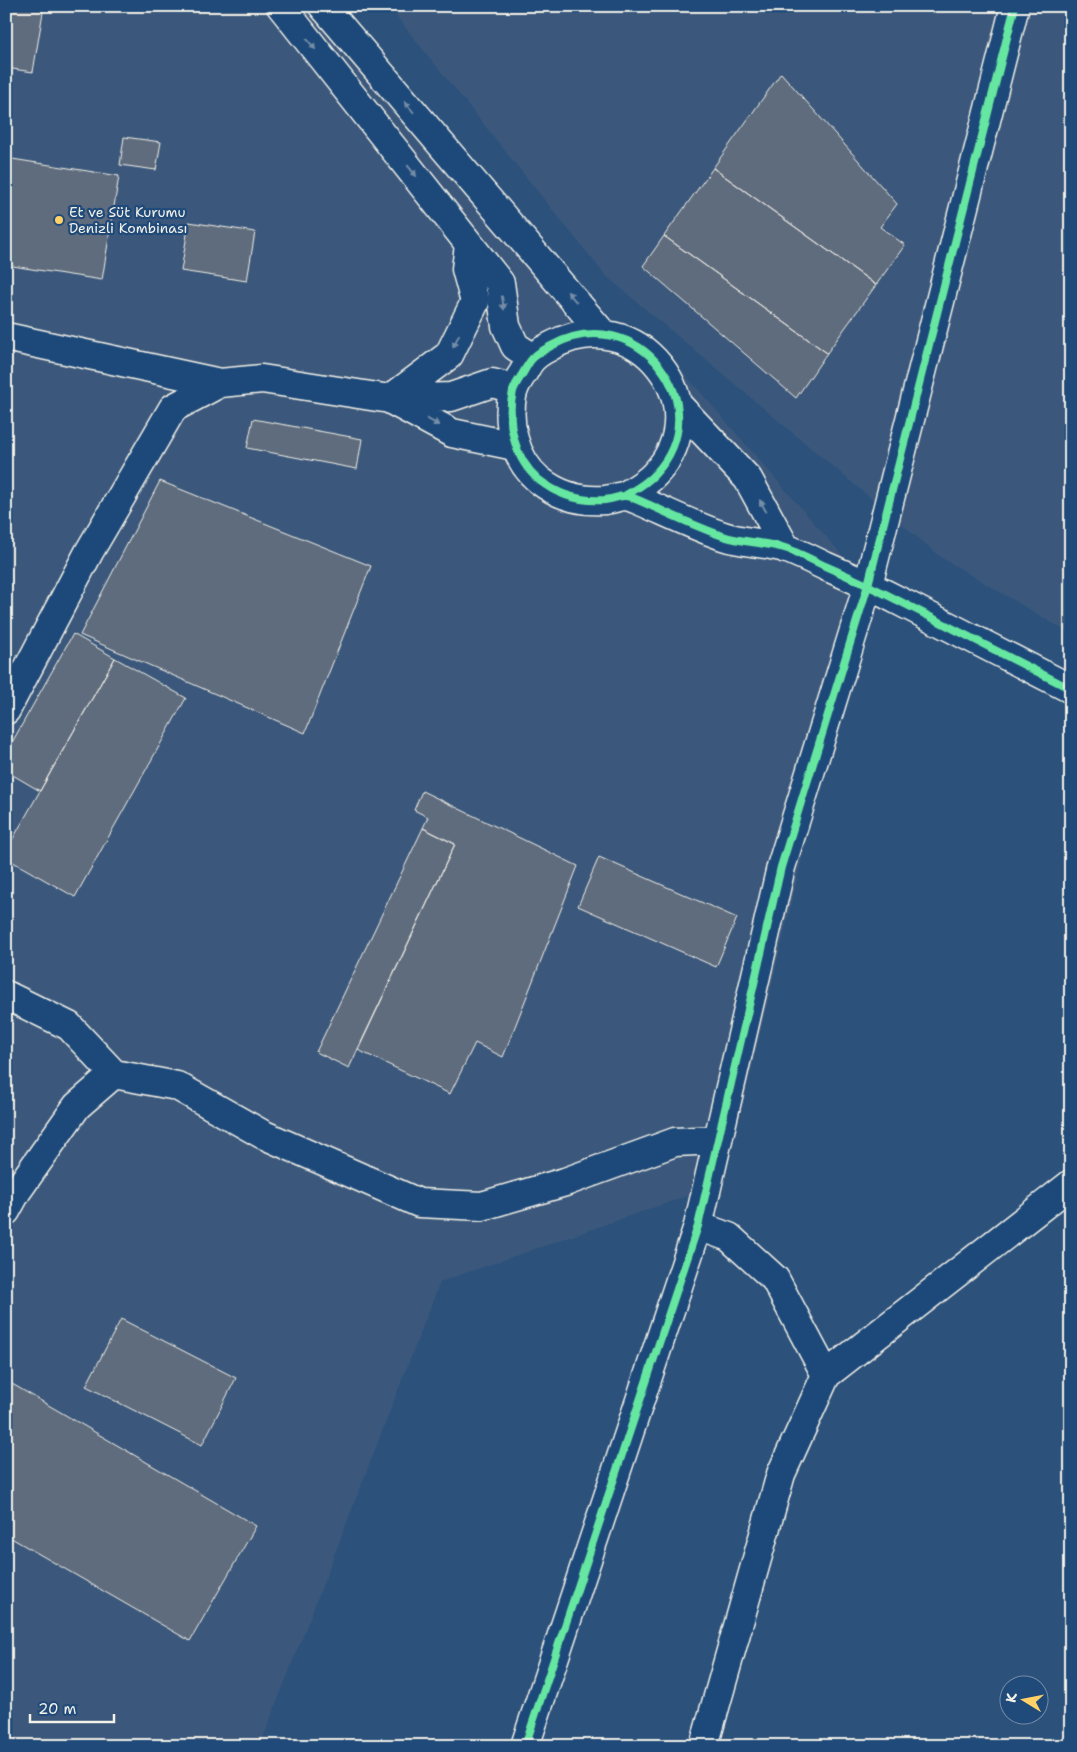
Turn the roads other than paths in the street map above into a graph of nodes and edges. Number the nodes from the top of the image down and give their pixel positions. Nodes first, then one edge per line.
1 (280, 6) edge
2 (323, 6) edge
3 (1015, 6) edge
4 (469, 245) junction
5 (603, 334) junction
6 (6, 337) edge
7 (532, 358) junction
8 (220, 383) junction
9 (514, 389) junction
10 (390, 399) junction
11 (678, 405) junction
12 (516, 446) junction
13 (626, 494) junction
14 (786, 549) junction
15 (868, 585) junction
16 (1071, 689) edge
17 (6, 710) edge
18 (6, 995) edge
19 (114, 1074) junction
20 (718, 1140) junction
21 (1071, 1184) edge
22 (6, 1211) edge
23 (698, 1226) junction
24 (826, 1375) junction
25 (524, 1746) edge
26 (704, 1746) edge

1 -> 4 street
5 -> 2 street
3 - 15 street
4 -> 7 street
4 -> 10 street
5 - 7 street
5 - 11 street
6 - 8 street
7 - 9 street
8 - 10 street
8 - 17 street
9 - 10 street
9 - 12 street
10 -> 12 street
11 - 13 street
14 -> 11 street
12 - 13 street
13 - 14 street
14 - 15 street
15 - 16 street
15 - 20 street
18 - 19 street
19 - 20 street
19 - 22 street
20 - 23 street
21 - 24 street
23 - 24 street
23 - 25 street
24 - 26 street

